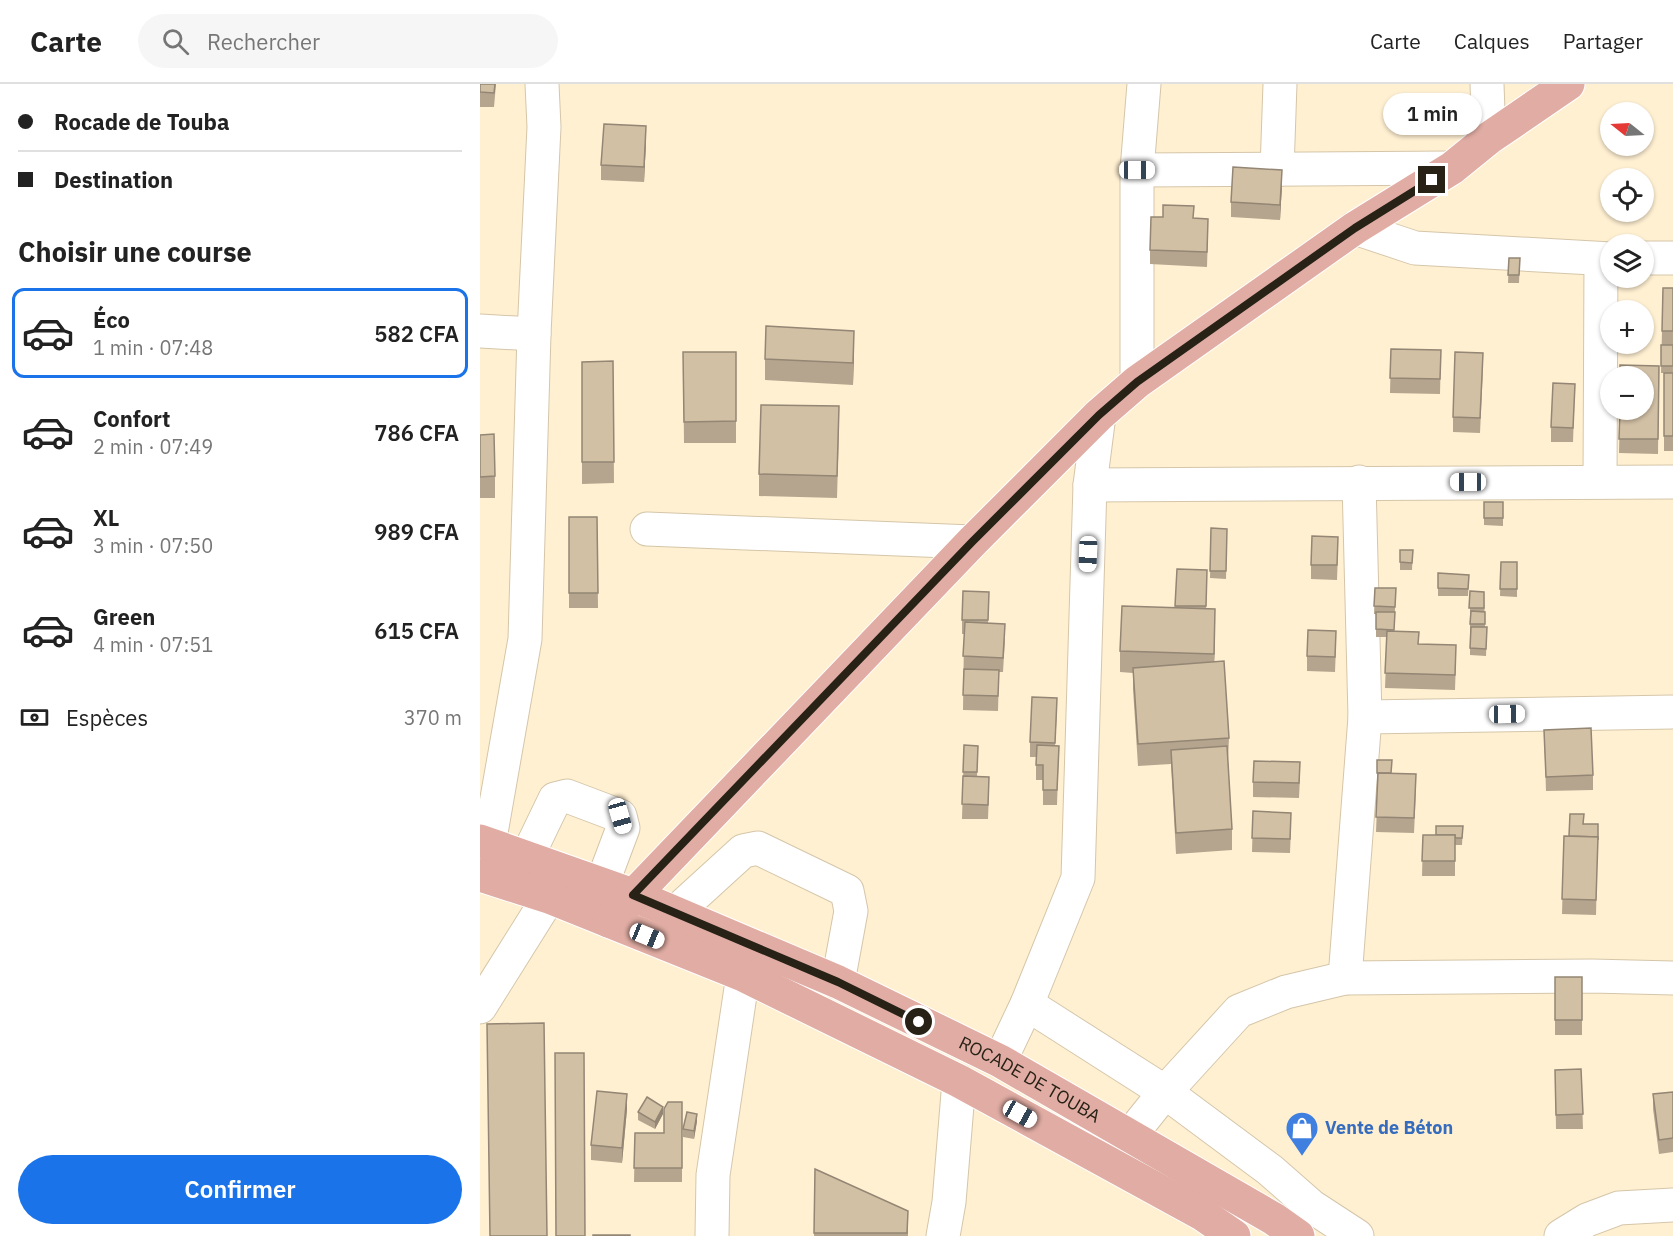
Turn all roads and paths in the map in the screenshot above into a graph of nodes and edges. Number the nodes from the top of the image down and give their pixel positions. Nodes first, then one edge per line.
1 (542, 84) edge
2 (1144, 84) edge
3 (1280, 84) edge
4 (1487, 84) edge
5 (1568, 84) edge
6 (1489, 138) junction
7 (1452, 168) junction
8 (1137, 170) junction
9 (1277, 170) junction
10 (1355, 228) junction
11 (1654, 258) edge
12 (1673, 258) edge
13 (1600, 259) edge
14 (1605, 288) edge
15 (480, 331) edge
16 (534, 334) junction
17 (1137, 382) junction
18 (1099, 415) junction
19 (1359, 482) junction
20 (1600, 482) junction
21 (1673, 482) edge
22 (1090, 485) junction
23 (647, 529) dead end
24 (972, 542) junction
25 (1673, 712) edge
26 (1365, 717) junction
27 (485, 843) edge
28 (527, 857) junction
29 (480, 875) edge
30 (602, 884) junction
31 (633, 895) junction
32 (549, 897) junction
33 (675, 913) junction
34 (609, 921) junction
35 (743, 975) junction
36 (1345, 978) junction
37 (1673, 978) edge
38 (838, 982) junction
39 (1027, 1004) junction
40 (480, 1007) edge
41 (1000, 1061) junction
42 (959, 1081) junction
43 (1165, 1092) junction
44 (1129, 1137) junction
45 (1673, 1205) edge
46 (1202, 1225) edge
47 (712, 1236) edge
48 (944, 1236) edge
49 (1234, 1236) edge
50 (1299, 1236) edge
51 (1357, 1236) edge
52 (1561, 1236) edge

1 - 16 street
2 - 8 street
3 - 9 street
4 - 6 street
5 - 6 main road
6 - 7 main road
7 - 9 street
7 - 10 main road
8 - 9 street
8 - 17 street
10 - 13 street
10 - 17 main road
11 - 12 street
14 - 20 street
15 - 16 street
16 - 27 street
17 - 18 main road
18 - 22 street
18 - 24 main road
19 - 20 street
19 - 22 street
19 - 26 street
20 - 21 street
22 - 39 street
23 - 24 street
24 - 31 main road
25 - 26 street
26 - 36 street
27 - 28 main road, ROCADE DE TOUBA
27 - 29 street
28 - 30 main road, ROCADE DE TOUBA
28 - 30 street
29 - 32 main road, ROCADE DE TOUBA
30 - 31 main road, ROCADE DE TOUBA
31 - 33 main road, ROCADE DE TOUBA
31 - 34 main road
32 - 34 main road, ROCADE DE TOUBA
32 - 40 street
33 - 38 main road, ROCADE DE TOUBA
33 - 38 street
34 - 35 main road, ROCADE DE TOUBA
35 - 42 main road, ROCADE DE TOUBA
35 - 47 street
36 - 37 street
36 - 43 street
38 - 41 main road, ROCADE DE TOUBA
39 - 41 street
39 - 43 street
41 - 44 main road, ROCADE DE TOUBA
42 - 46 main road, ROCADE DE TOUBA
42 - 48 street
43 - 44 street
43 - 51 street
44 - 50 main road, ROCADE DE TOUBA
45 - 52 street
46 - 49 main road, ROCADE DE TOUBA

